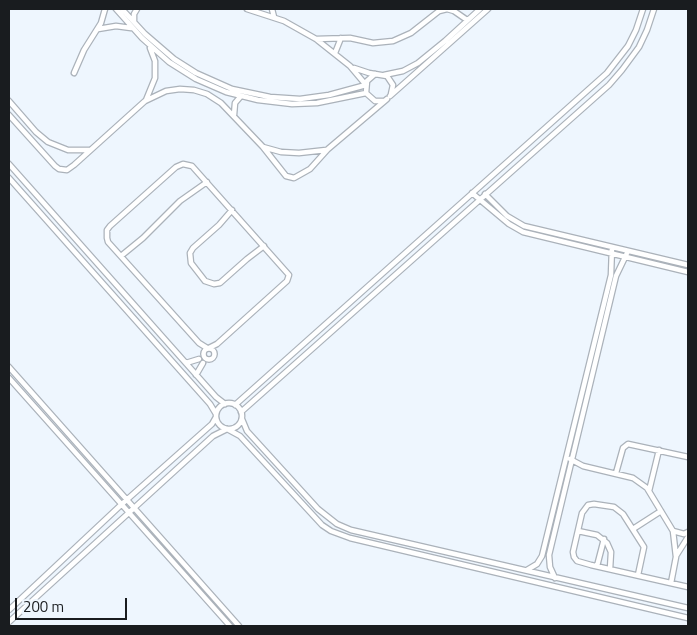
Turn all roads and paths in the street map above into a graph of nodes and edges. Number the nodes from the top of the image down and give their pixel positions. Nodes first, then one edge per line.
1 (105, 9) edge
2 (116, 9) edge
3 (122, 9) edge
4 (137, 9) edge
5 (247, 9) edge
6 (261, 9) edge
7 (272, 9) edge
8 (480, 9) edge
9 (488, 9) edge
10 (643, 9) edge
11 (654, 9) edge
12 (255, 11) junction
13 (274, 17) junction
14 (467, 20) junction
15 (134, 22) junction
16 (98, 29) junction
17 (133, 29) junction
18 (143, 36) junction
19 (341, 38) junction
20 (316, 39) junction
21 (446, 43) junction
22 (149, 45) junction
23 (335, 53) junction
24 (350, 66) junction
25 (74, 73) dead end
26 (375, 74) junction
27 (384, 75) junction
28 (366, 85) junction
29 (210, 86) junction
30 (366, 93) junction
31 (207, 94) junction
32 (241, 96) junction
33 (389, 97) junction
34 (330, 98) junction
35 (372, 99) junction
36 (9, 101) edge
37 (145, 101) junction
38 (9, 114) edge
39 (369, 115) junction
40 (234, 116) junction
41 (263, 148) junction
42 (328, 149) junction
43 (90, 150) junction
44 (9, 164) edge
45 (9, 178) edge
46 (207, 182) junction
47 (472, 193) junction
48 (485, 194) junction
49 (479, 200) junction
50 (232, 210) junction
51 (264, 246) junction
52 (612, 247) junction
53 (628, 251) junction
54 (612, 253) junction
55 (121, 256) junction
56 (625, 257) junction
57 (688, 265) edge
58 (688, 272) edge
59 (217, 344) junction
60 (214, 352) junction
61 (204, 356) junction
62 (186, 363) junction
63 (9, 367) edge
64 (196, 375) junction
65 (9, 378) edge
66 (225, 404) junction
67 (235, 404) junction
68 (241, 412) junction
69 (216, 416) junction
70 (242, 419) junction
71 (228, 429) junction
72 (659, 450) junction
73 (688, 457) edge
74 (566, 458) junction
75 (572, 460) junction
76 (564, 465) junction
77 (570, 466) junction
78 (583, 466) junction
79 (616, 473) junction
80 (649, 491) junction
81 (127, 501) junction
82 (122, 504) junction
83 (135, 509) junction
84 (661, 511) junction
85 (129, 513) junction
86 (633, 528) junction
87 (578, 531) junction
88 (672, 531) junction
89 (688, 532) edge
90 (688, 537) edge
91 (604, 539) junction
92 (463, 556) junction
93 (676, 557) junction
94 (461, 565) junction
95 (598, 566) junction
96 (610, 569) junction
97 (526, 571) junction
98 (638, 575) junction
99 (555, 578) junction
100 (672, 583) junction
101 (688, 587) edge
102 (688, 608) edge
103 (9, 610) edge
104 (688, 618) edge
105 (9, 622) edge
106 (230, 626) edge
107 (239, 626) edge

1 - 16 street
2 - 17 street
3 - 15 street
4 - 15 street
5 - 12 street
6 - 12 street
7 - 13 street
8 - 14 street
9 - 21 street
10 - 47 street
11 - 48 street
12 - 13 street
13 - 20 street
14 - 19 street
14 - 21 street
15 - 18 street
16 - 17 street
16 - 25 street
17 - 18 street
18 - 22 street
18 - 34 street
19 - 20 street
19 - 23 street
20 - 23 street
21 - 27 street
21 - 33 street
22 - 29 street
22 - 37 street
23 - 24 street
24 - 26 street
24 - 28 street
26 - 27 street
26 - 28 street
27 - 33 street
28 - 30 street
28 - 34 street
29 - 31 street
29 - 32 street
30 - 34 street
30 - 35 street
31 - 37 street
31 - 40 street
32 - 34 street
32 - 40 street
33 - 35 street
33 - 39 street
35 - 39 street
36 - 43 street
37 - 43 street
38 - 43 street
39 - 42 street
40 - 41 street
41 - 42 street
41 - 42 street
44 - 62 street
45 - 69 street
46 - 50 street
46 - 55 street
46 - 55 street
47 - 49 street
47 - 67 street
48 - 49 street
48 - 52 street
49 - 54 street
49 - 68 street
50 - 51 street
50 - 51 street
51 - 59 street
52 - 53 street
52 - 54 street
53 - 56 street
53 - 57 street
54 - 56 street
54 - 74 street
55 - 61 street
56 - 58 street
56 - 75 street
59 - 60 street
59 - 61 street
60 - 61 street
60 - 61 street
61 - 62 street
61 - 64 street
62 - 64 street
63 - 81 street
64 - 66 street
65 - 82 street
66 - 67 street
66 - 69 street
67 - 68 street
68 - 70 street
69 - 71 street
69 - 81 street
70 - 71 street
70 - 92 street
71 - 83 street
71 - 94 street
72 - 73 street
72 - 79 street
72 - 80 street
74 - 75 street
74 - 76 street
75 - 77 street
75 - 78 street
76 - 77 street
76 - 97 street
77 - 78 street
77 - 99 street
78 - 79 street
79 - 80 street
80 - 84 street
81 - 82 street
81 - 83 street
82 - 85 street
82 - 103 street
83 - 85 street
83 - 107 street
84 - 86 street
84 - 88 street
85 - 105 street
85 - 106 street
86 - 87 street
86 - 98 street
87 - 91 street
87 - 95 street
88 - 89 street
88 - 93 street
90 - 93 street
91 - 95 street
91 - 96 street
92 - 94 street
92 - 97 street
93 - 100 street
94 - 104 street
95 - 96 street
96 - 98 street
97 - 99 street
98 - 100 street
99 - 102 street
100 - 101 street

